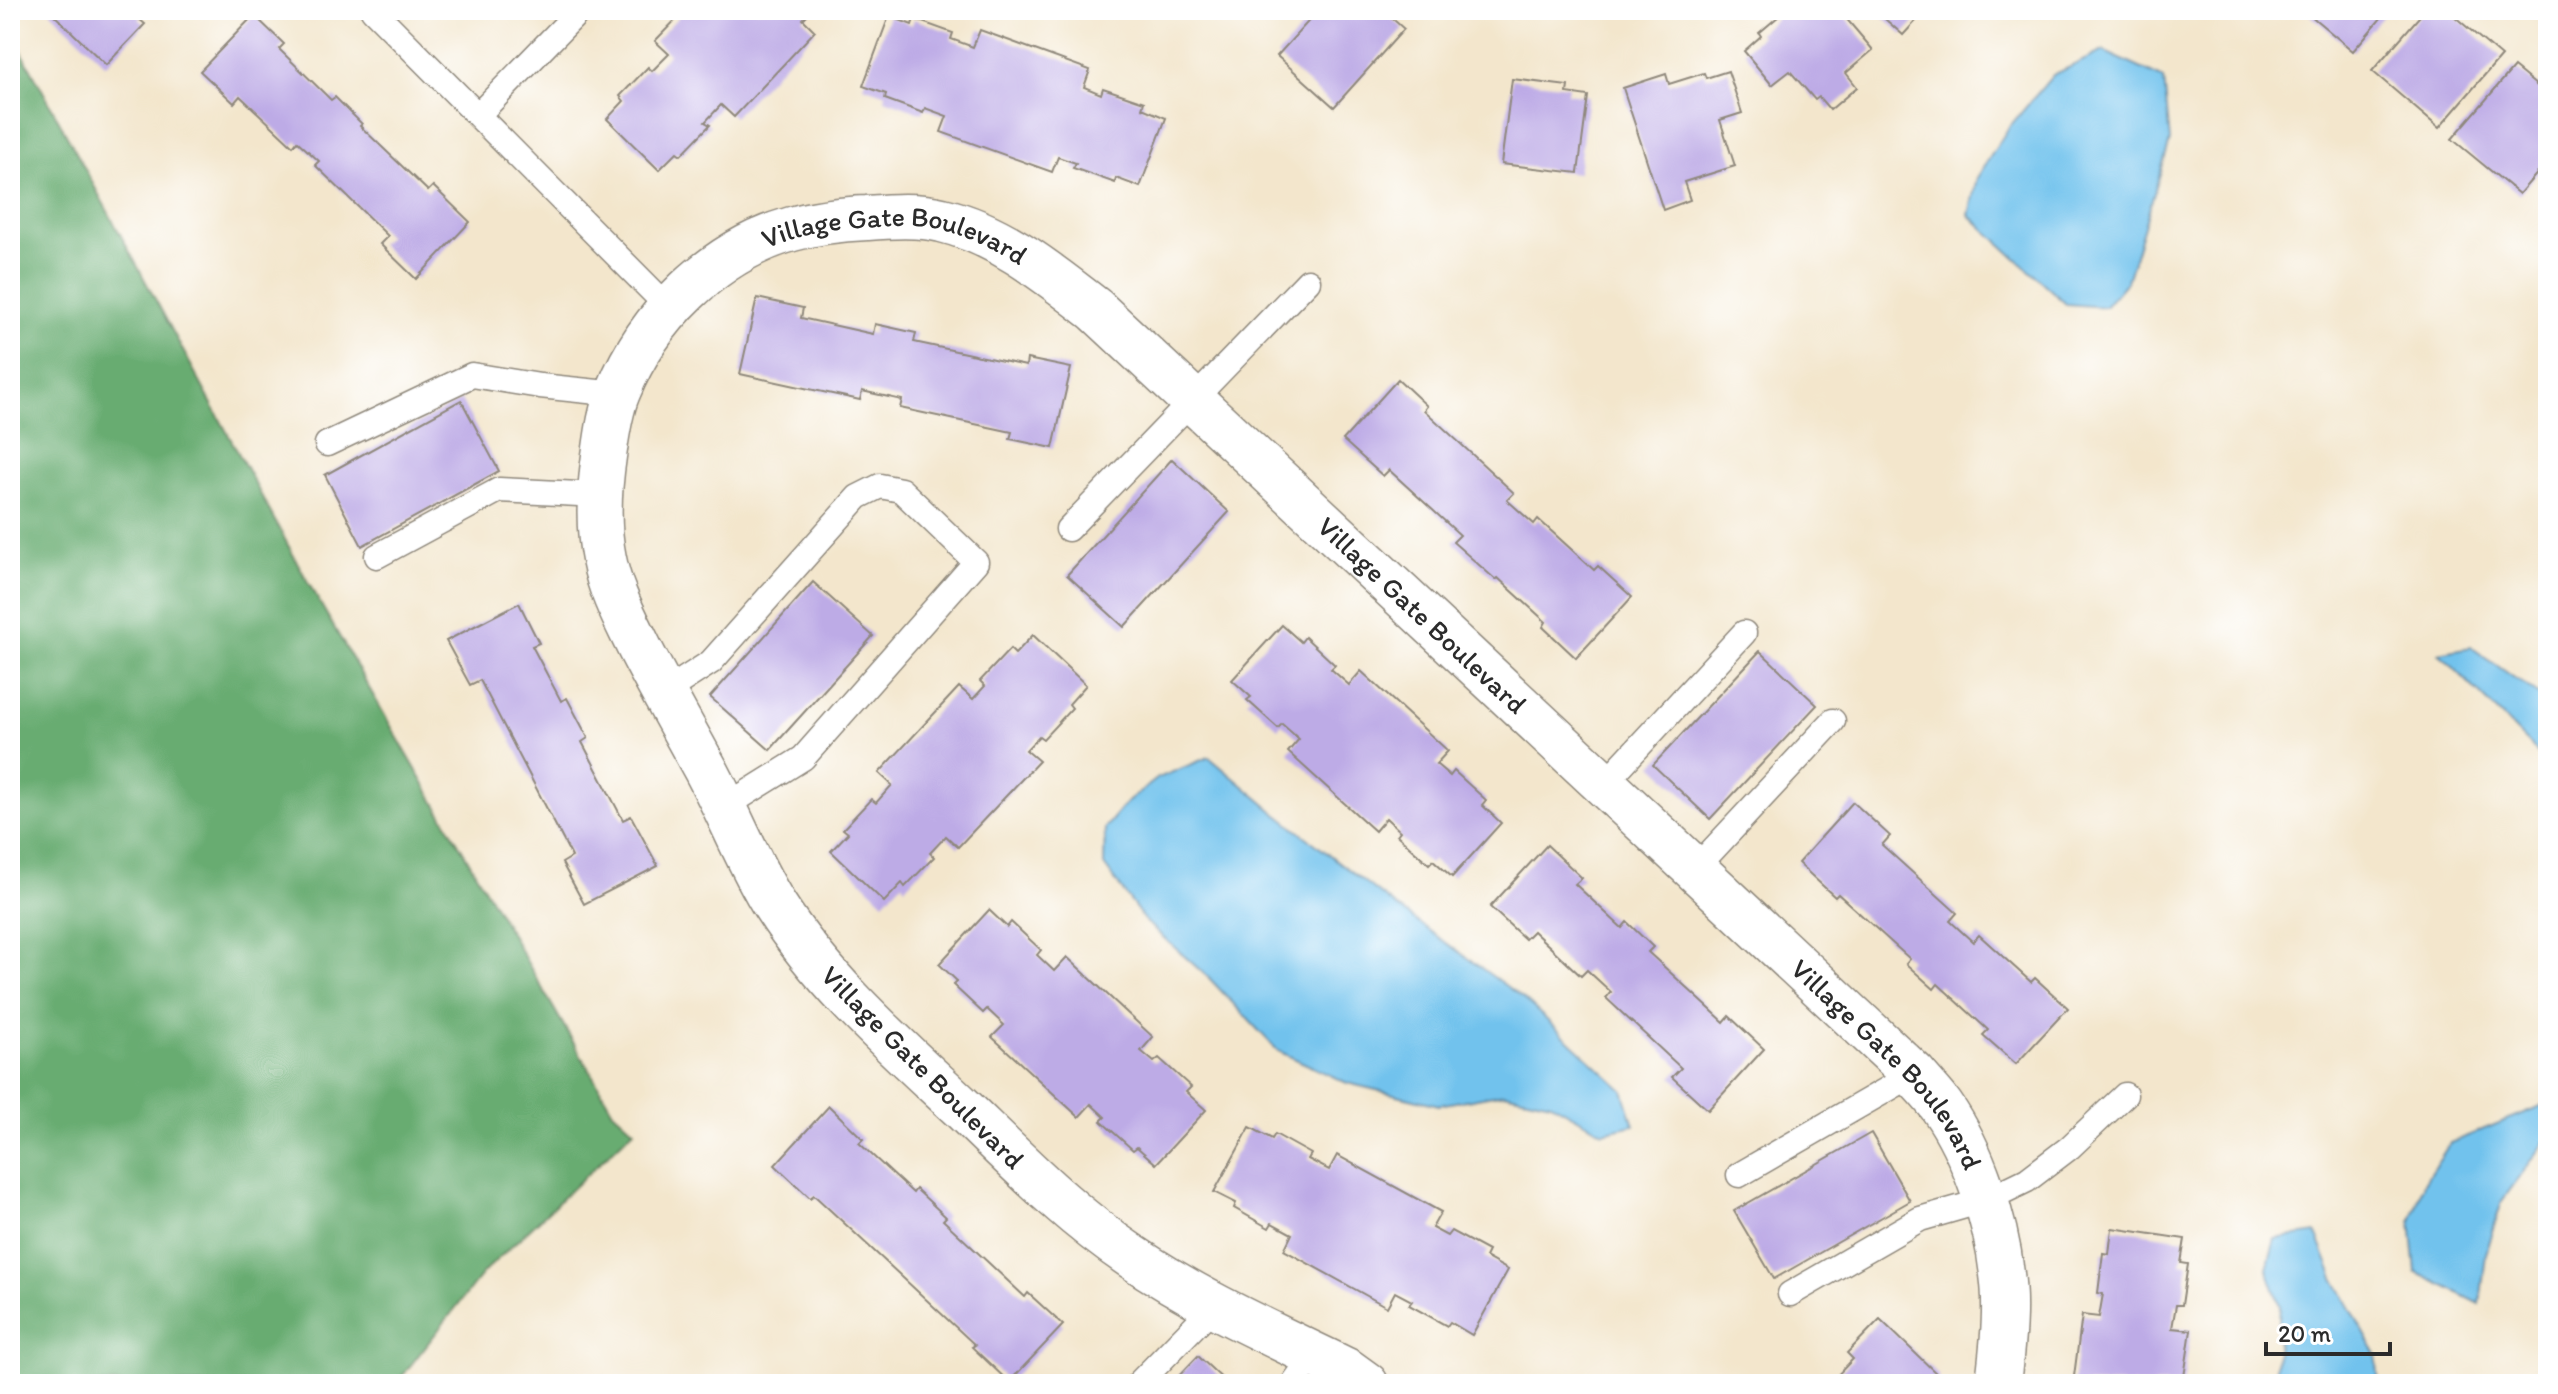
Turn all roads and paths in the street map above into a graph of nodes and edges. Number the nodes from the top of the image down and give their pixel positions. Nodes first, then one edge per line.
1 (373, 10) edge
2 (580, 10) edge
3 (478, 115) junction
4 (1308, 281) dead end
5 (670, 309) junction
6 (617, 394) junction
7 (1193, 401) junction
8 (327, 444) dead end
9 (599, 495) junction
10 (1068, 529) dead end
11 (377, 556) dead end
12 (1744, 633) dead end
13 (663, 693) junction
14 (1833, 721) dead end
15 (1604, 784) junction
16 (726, 806) junction
17 (1695, 869) junction
18 (1914, 1074) junction
19 (2125, 1095) dead end
20 (1739, 1175) dead end
21 (1986, 1200) junction
22 (1790, 1294) dead end
23 (1216, 1304) junction
24 (1303, 1369) edge
25 (1138, 1384) edge
26 (1366, 1384) edge
27 (1998, 1384) edge

1 - 3 lane
2 - 3 lane
3 - 5 lane
4 - 7 lane
5 - 6 street, Village Gate Boulevard
5 - 7 street, Village Gate Boulevard
6 - 8 lane
6 - 9 street, Village Gate Boulevard
7 - 10 lane
7 - 15 street, Village Gate Boulevard
9 - 11 lane
9 - 13 street, Village Gate Boulevard
12 - 15 lane
13 - 16 street, Village Gate Boulevard
13 - 16 lane
14 - 17 lane
15 - 17 street, Village Gate Boulevard
16 - 23 street, Village Gate Boulevard
17 - 18 street, Village Gate Boulevard
18 - 20 lane
18 - 21 street, Village Gate Boulevard
19 - 21 lane
21 - 22 lane
21 - 27 street, Village Gate Boulevard
23 - 24 street, Village Gate Boulevard
23 - 25 lane
24 - 26 street, Village Gate Boulevard

